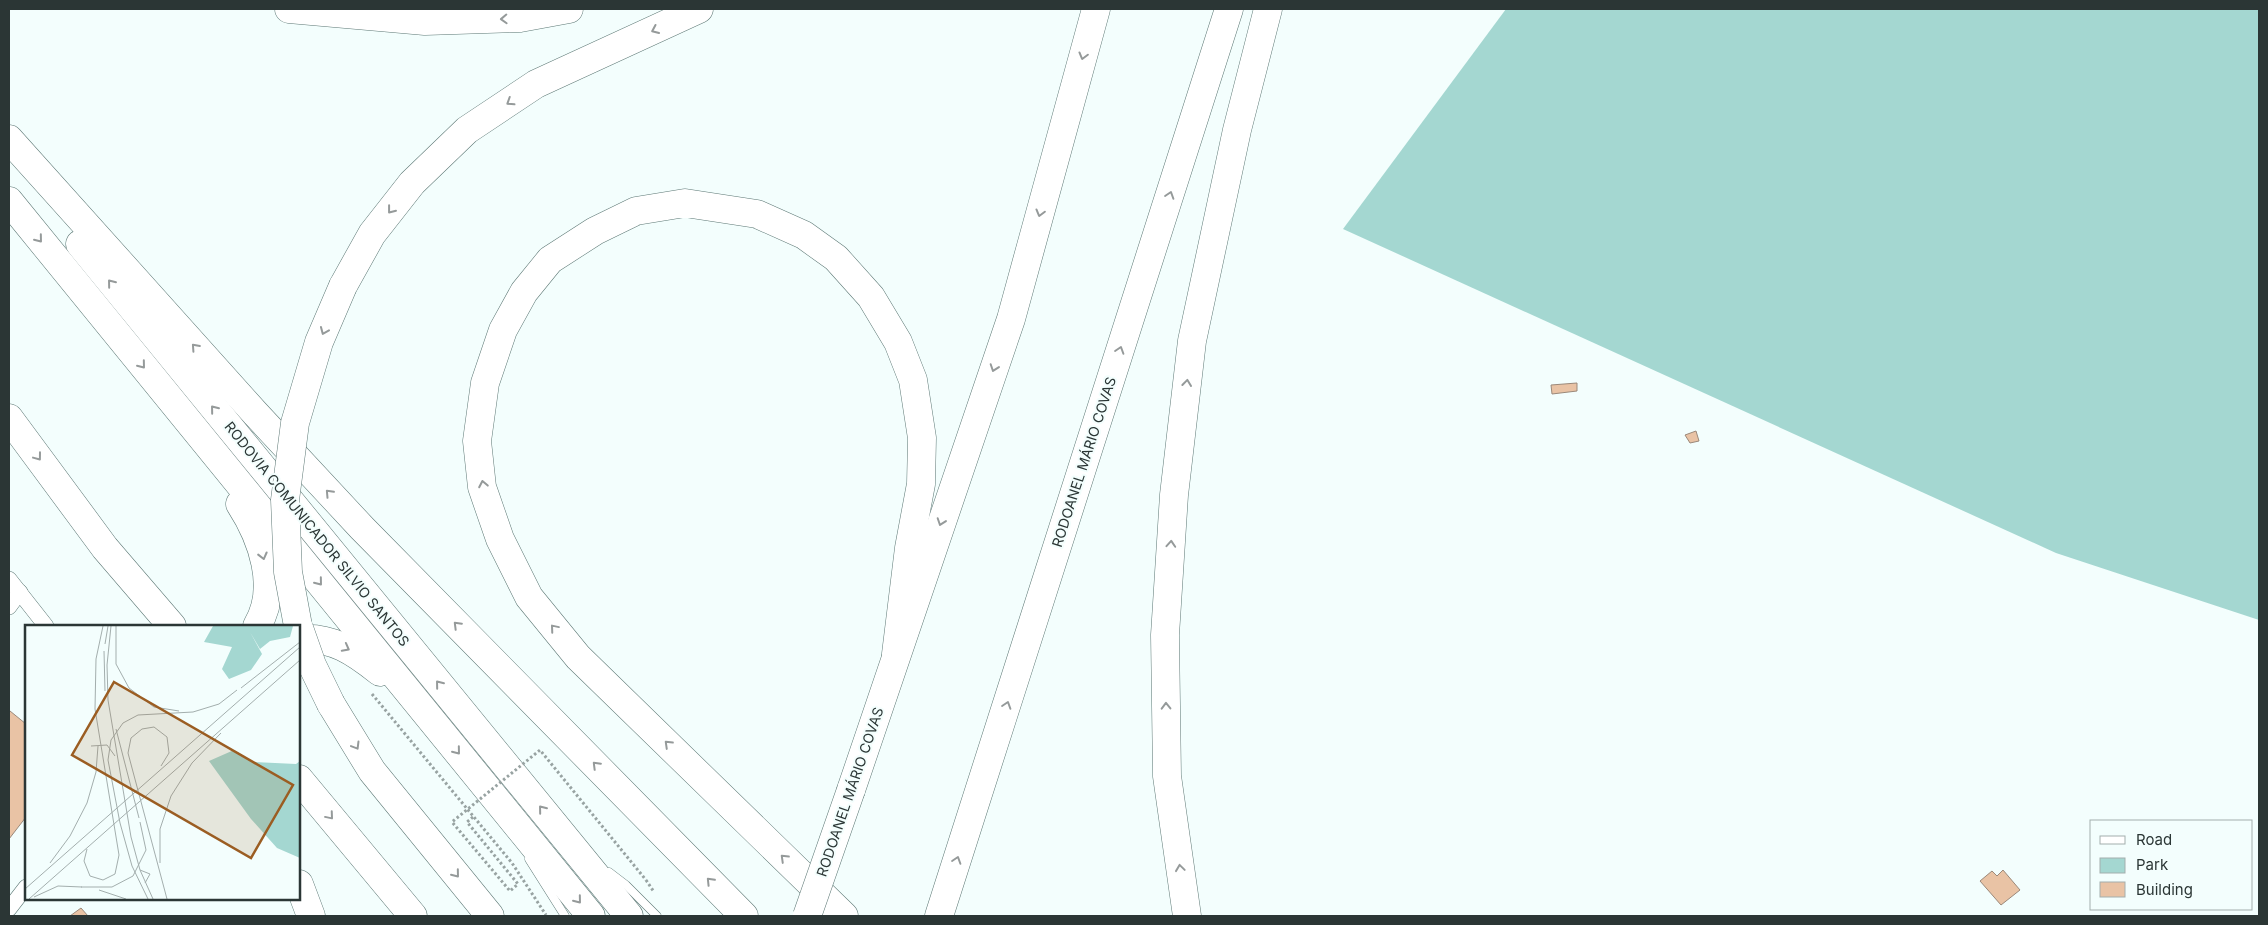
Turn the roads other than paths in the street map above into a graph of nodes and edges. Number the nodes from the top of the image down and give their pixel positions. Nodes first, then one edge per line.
1 (289, 9) edge
2 (570, 9) edge
3 (699, 9) edge
4 (1096, 9) edge
5 (1229, 9) edge
6 (1268, 9) edge
7 (9, 139) edge
8 (9, 149) edge
9 (9, 201) edge
10 (9, 418) edge
11 (188, 422) junction
12 (105, 548) junction
13 (9, 580) edge
14 (20, 592) junction
15 (9, 607) edge
16 (45, 625) edge
17 (152, 625) edge
18 (171, 625) edge
19 (256, 625) edge
20 (298, 625) edge
21 (300, 632) edge
22 (300, 639) edge
23 (896, 654) junction
24 (415, 700) junction
25 (300, 780) edge
26 (502, 808) junction
27 (573, 847) junction
28 (300, 887) edge
29 (25, 888) edge
30 (9, 909) edge
31 (940, 911) edge
32 (311, 916) edge
33 (413, 916) edge
34 (490, 916) edge
35 (565, 916) edge
36 (591, 916) edge
37 (629, 916) edge
38 (657, 916) edge
39 (744, 916) edge
40 (807, 916) edge
41 (844, 916) edge
42 (1187, 916) edge

2 -> 1 highway
3 -> 20 highway, bridge
4 -> 23 highway, RODOANEL MÁRIO COVAS
31 -> 5 highway, RODOANEL MÁRIO COVAS
42 -> 6 highway
39 -> 7 highway
27 -> 8 highway, RODOVIA COMUNICADOR SILVIO SANTOS
9 -> 11 highway, RODOVIA COMUNICADOR SILVIO SANTOS
10 -> 12 highway
11 -> 19 highway
11 -> 24 highway, RODOVIA COMUNICADOR SILVIO SANTOS
12 - 17 highway
12 - 18 highway
13 - 14 street
14 - 15 street
14 - 16 street
21 -> 34 highway, bridge
22 -> 24 highway
23 - 40 highway, RODOANEL MÁRIO COVAS, bridge
41 -> 23 highway
24 -> 26 highway, RODOVIA COMUNICADOR SILVIO SANTOS
25 -> 33 highway
26 - 35 lane
26 -> 36 highway, RODOVIA COMUNICADOR SILVIO SANTOS
27 - 37 highway, RODOVIA COMUNICADOR SILVIO SANTOS
27 - 38 lane
28 - 32 highway
29 - 30 street

